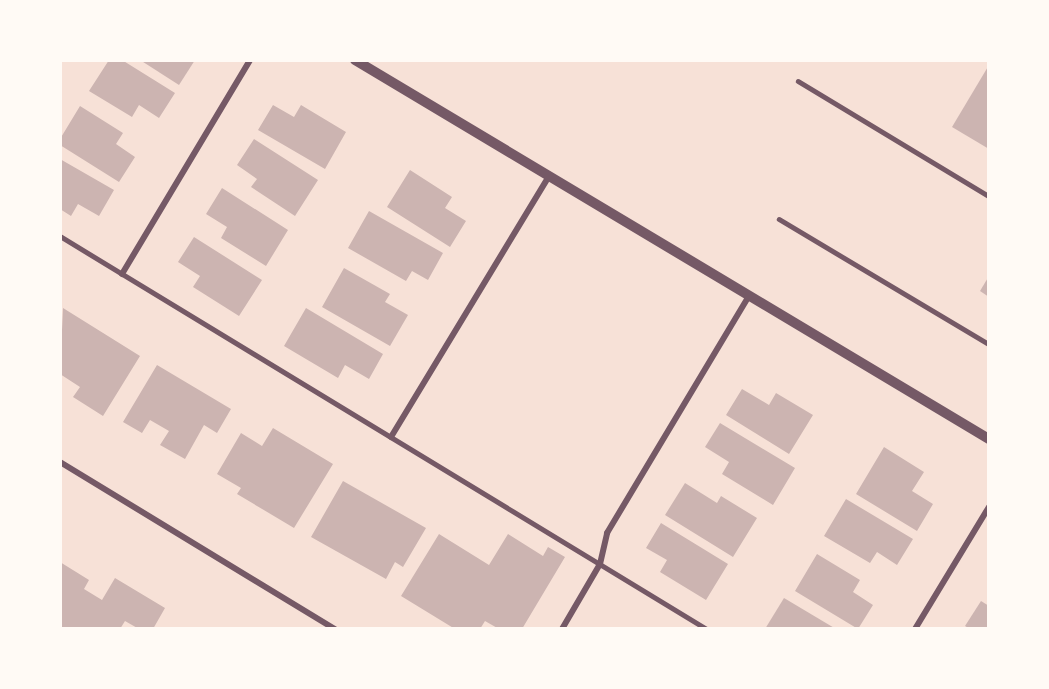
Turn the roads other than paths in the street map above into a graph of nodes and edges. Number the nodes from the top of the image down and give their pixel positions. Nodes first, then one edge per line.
1 (250, 60) edge
2 (355, 60) edge
3 (798, 81) dead end
4 (549, 176) junction
5 (989, 196) edge
6 (779, 219) dead end
7 (60, 236) edge
8 (122, 274) junction
9 (749, 296) junction
10 (989, 344) edge
11 (391, 437) junction
12 (989, 439) edge
13 (60, 462) edge
14 (989, 507) edge
15 (600, 564) junction
16 (335, 629) edge
17 (562, 629) edge
18 (706, 629) edge
19 (915, 629) edge

1 - 8 street
2 - 4 street
3 - 5 lane
4 - 9 street
4 - 11 street
6 - 10 lane
7 - 8 lane
8 - 11 lane
9 - 12 street
9 - 15 street
11 - 15 lane
13 - 16 street
14 - 19 street
15 - 17 street
15 - 18 lane

